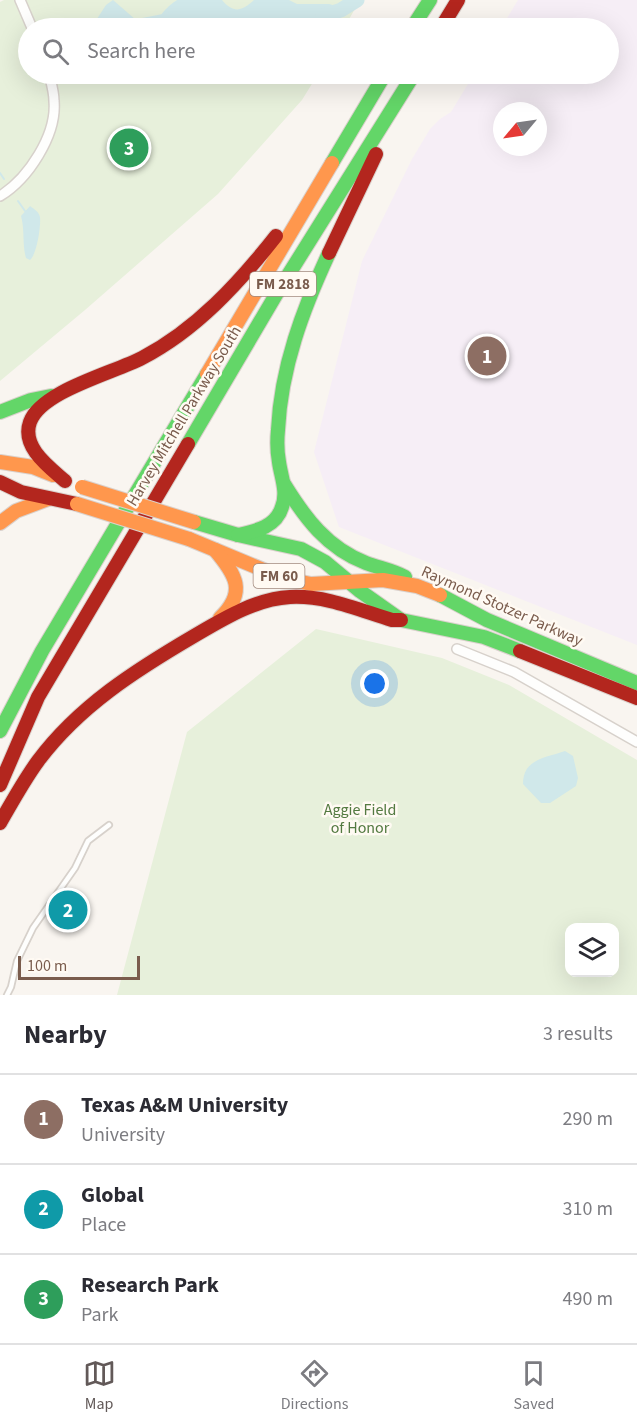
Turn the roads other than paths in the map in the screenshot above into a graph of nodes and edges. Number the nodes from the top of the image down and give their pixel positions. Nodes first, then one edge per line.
1 (20, 0) edge
2 (430, 0) edge
3 (458, 0) edge
4 (27, 18) edge
5 (418, 18) edge
6 (447, 18) edge
7 (51, 84) edge
8 (379, 84) edge
9 (409, 84) edge
10 (410, 84) edge
11 (359, 116) junction
12 (0, 196) edge
13 (53, 396) junction
14 (0, 412) edge
15 (0, 462) edge
16 (65, 481) junction
17 (0, 482) edge
18 (283, 483) junction
19 (50, 499) junction
20 (0, 523) edge
21 (238, 535) junction
22 (213, 548) junction
23 (349, 582) junction
24 (429, 590) junction
25 (401, 620) junction
26 (212, 625) junction
27 (457, 649) dead end
28 (526, 654) junction
29 (637, 682) edge
30 (637, 698) edge
31 (637, 707) edge
32 (0, 731) edge
33 (637, 742) edge
34 (0, 784) edge
35 (0, 823) edge
36 (109, 825) dead end
37 (7, 995) edge

1 - 4 street
2 - 5 highway
3 - 6 highway
7 - 12 street
8 - 11 highway, Harvey Mitchell Parkway South / FM 2818
9 - 34 highway, Harvey Mitchell Parkway South / FM 2818
10 - 18 highway
11 - 13 highway
11 - 32 highway, Harvey Mitchell Parkway South / FM 2818
13 - 14 highway
13 - 16 highway
15 - 16 highway, Raymond Stotzer Parkway / FM 60
16 - 21 highway, Raymond Stotzer Parkway / FM 60, bridge
17 - 19 highway, Raymond Stotzer Parkway / FM 60
18 - 21 highway
18 - 24 highway
19 - 20 highway
19 - 22 highway, Raymond Stotzer Parkway / FM 60, bridge
21 - 23 highway, Raymond Stotzer Parkway / FM 60
22 - 23 highway, Raymond Stotzer Parkway / FM 60
22 - 26 highway
23 - 24 highway, Raymond Stotzer Parkway / FM 60
23 - 25 highway, Raymond Stotzer Parkway / FM 60
24 - 29 highway, Raymond Stotzer Parkway / FM 60
25 - 26 highway
25 - 28 highway, Raymond Stotzer Parkway / FM 60
26 - 35 highway
27 - 33 street
28 - 30 highway, Raymond Stotzer Parkway / FM 60
28 - 31 highway
36 - 37 lane

